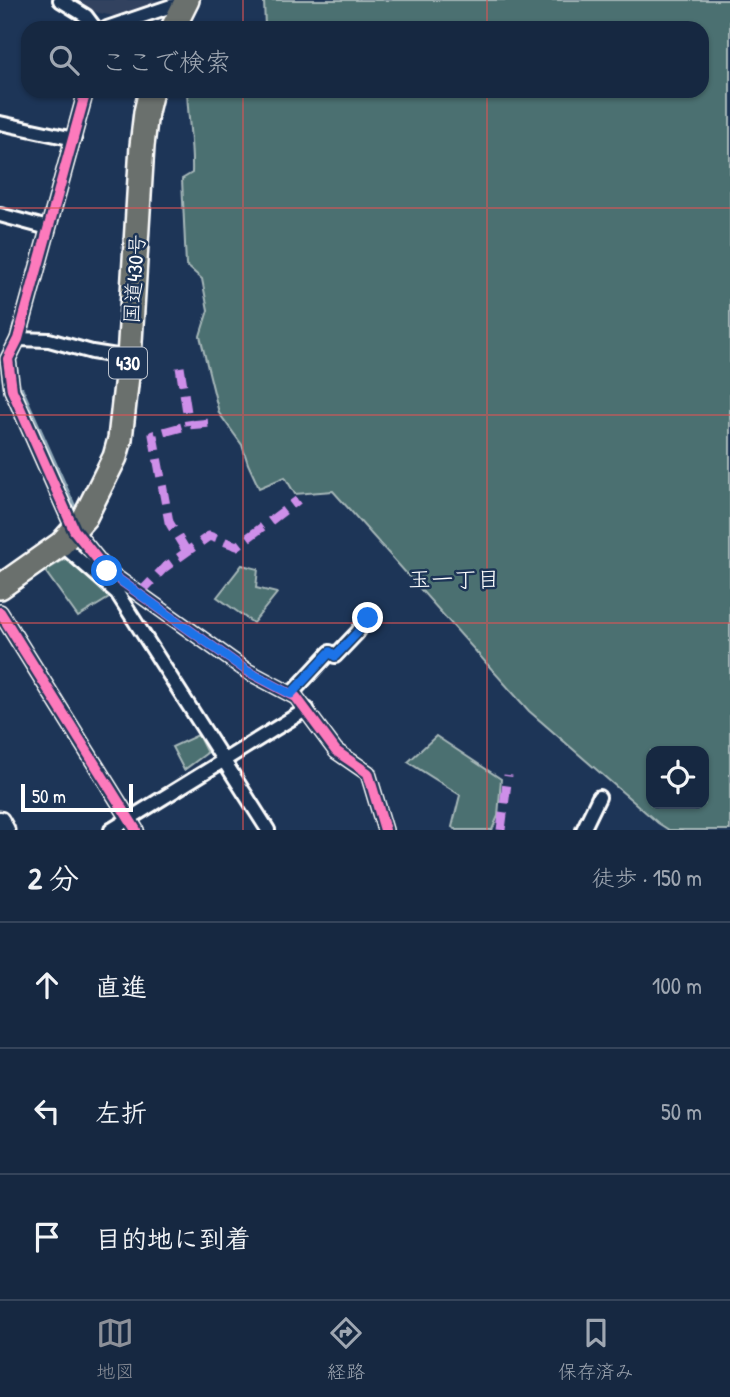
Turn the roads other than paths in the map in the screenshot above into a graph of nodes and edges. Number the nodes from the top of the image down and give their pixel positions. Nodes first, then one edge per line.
1 (60, 0) edge
2 (186, 0) edge
3 (89, 21) edge
4 (127, 21) edge
5 (176, 21) edge
6 (84, 98) edge
7 (149, 98) edge
8 (0, 123) edge
9 (74, 139) junction
10 (0, 215) edge
11 (48, 228) junction
12 (18, 339) junction
13 (4, 355) edge
14 (129, 358) junction
15 (67, 537) junction
16 (0, 587) edge
17 (0, 612) edge
18 (368, 618) dead end
19 (291, 694) junction
20 (307, 709) junction
21 (224, 762) junction
22 (599, 797) dead end
23 (0, 821) edge
24 (133, 825) edge
25 (5, 830) edge
26 (111, 830) edge
27 (268, 830) edge
28 (386, 830) edge
29 (583, 830) edge

1 - 3 street
2 - 4 street
2 - 5 highway
6 - 9 street
7 - 14 highway, 国道430号 / 430
8 - 9 street
9 - 11 street
10 - 11 street
11 - 12 street
12 - 13 street
12 - 14 street
13 - 15 street
14 - 15 highway, 国道430号 / 430
15 - 16 highway, 国道430号 / 430
15 - 19 street
15 - 21 street
17 - 24 street
18 - 19 street
19 - 20 street
20 - 21 street
20 - 28 street
21 - 24 street
21 - 27 street
22 - 29 street
23 - 25 street
24 - 26 street

